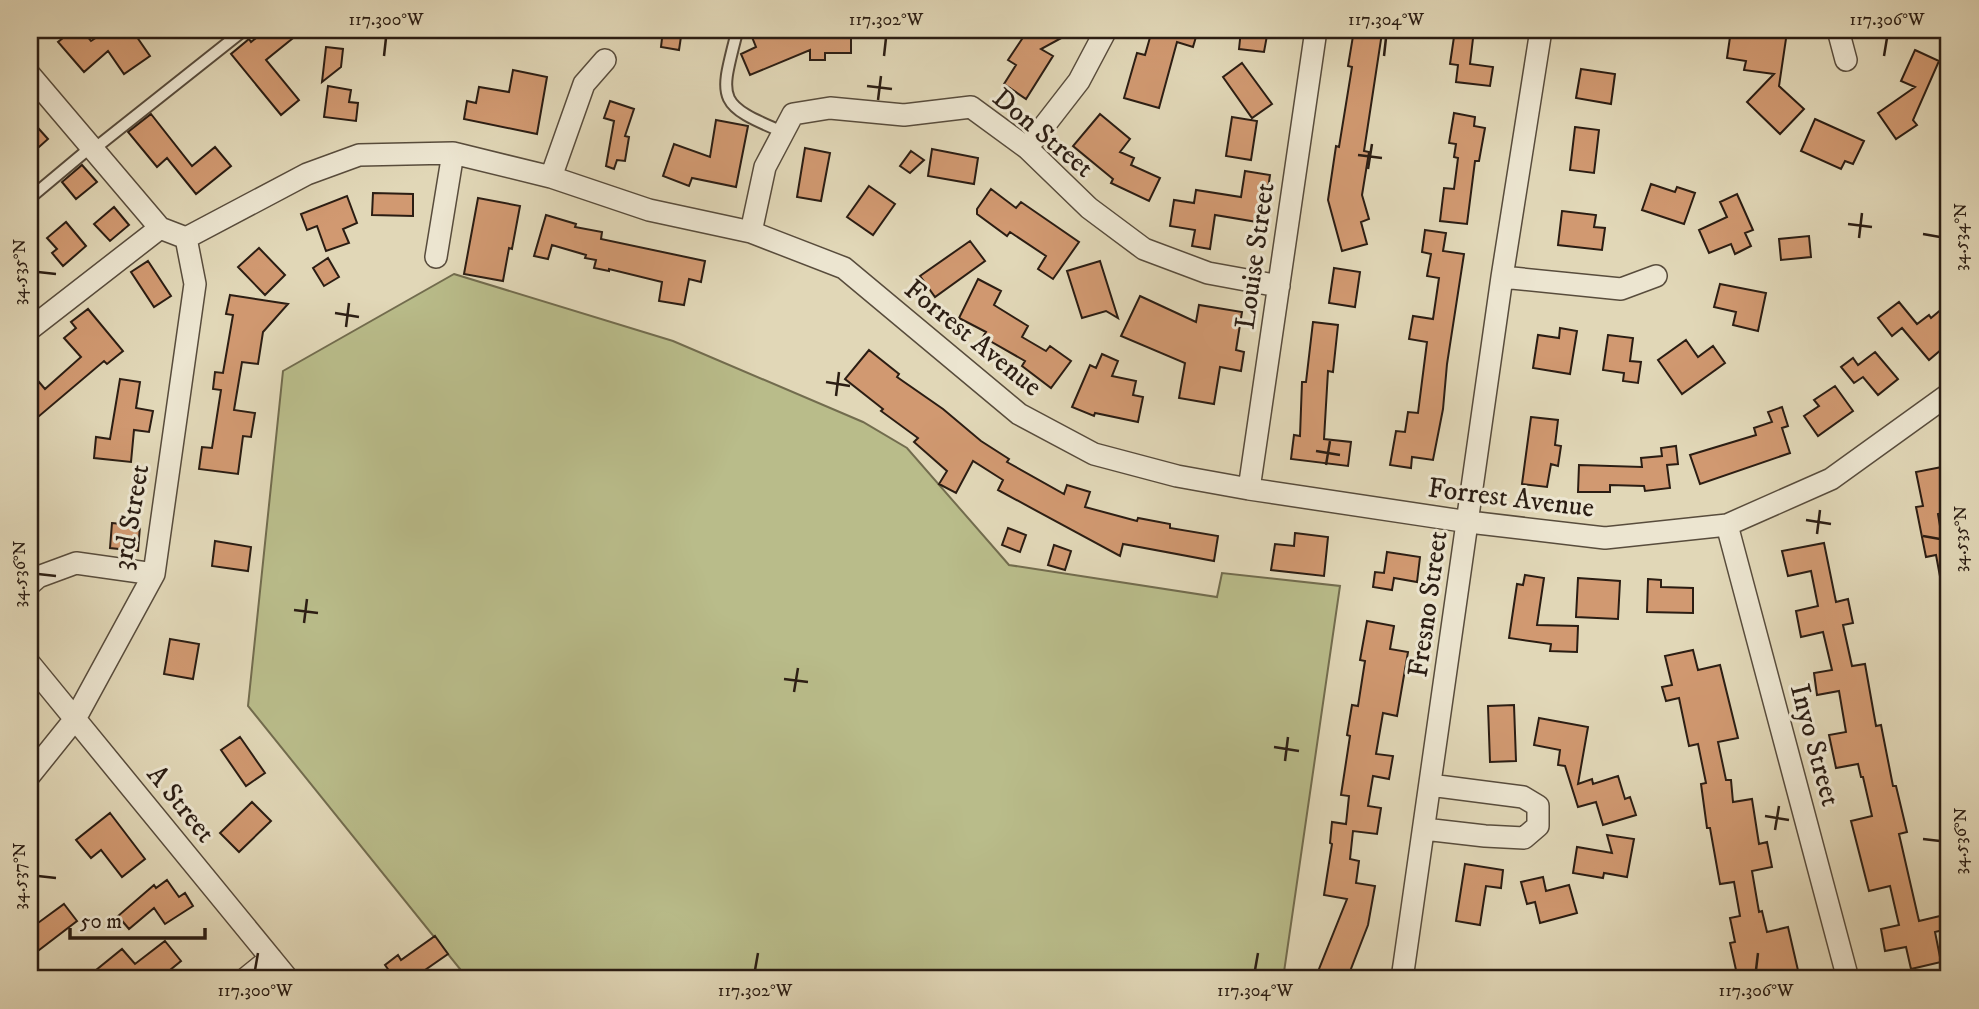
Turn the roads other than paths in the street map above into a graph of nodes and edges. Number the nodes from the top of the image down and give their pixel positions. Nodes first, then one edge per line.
1 (244, 30) edge
2 (1106, 30) edge
3 (1316, 30) edge
4 (1541, 30) edge
5 (1838, 30) edge
6 (737, 32) dead end
7 (606, 60) dead end
8 (1846, 60) dead end
9 (30, 75) edge
10 (783, 132) junction
11 (92, 148) junction
12 (1027, 148) junction
13 (453, 153) junction
14 (551, 177) junction
15 (30, 198) edge
16 (159, 228) junction
17 (751, 232) junction
18 (186, 238) junction
19 (436, 257) dead end
20 (1656, 276) dead end
21 (1502, 277) junction
22 (1279, 286) junction
23 (30, 328) edge
24 (1948, 399) edge
25 (1249, 489) junction
26 (1469, 522) junction
27 (1727, 525) junction
28 (154, 574) junction
29 (30, 584) edge
30 (30, 664) edge
31 (75, 719) junction
32 (30, 775) edge
33 (1430, 785) junction
34 (1424, 829) junction
35 (271, 958) junction
36 (245, 979) edge
37 (288, 979) edge
38 (1402, 979) edge
39 (1848, 979) edge

1 - 11 lane
2 - 12 street
3 - 22 street, Louise Street
4 - 21 street, Fresno Street
5 - 8 street
6 - 10 lane
7 - 14 street
9 - 11 street
10 - 12 street, Don Street
10 - 17 street, Don Street
11 - 15 lane
11 - 16 street
12 - 22 street, Don Street
13 - 14 street, Forrest Avenue
13 - 18 street, Forrest Avenue
13 - 19 street
14 - 17 street, Forrest Avenue
16 - 18 street
16 - 23 street
17 - 25 street, Forrest Avenue
18 - 28 street, 3rd Street
20 - 21 street
21 - 26 street, Fresno Street
22 - 25 street, Louise Street
24 - 27 street, Forrest Avenue
25 - 26 street, Forrest Avenue
26 - 27 street, Forrest Avenue
26 - 33 street, Fresno Street
27 - 39 street, Inyo Street
28 - 29 street
28 - 31 street, 3rd Street
30 - 31 street, A Street
31 - 32 street, 3rd Street
31 - 35 street, A Street
33 - 34 street, Fresno Street
33 - 34 street
34 - 38 street, Fresno Street
35 - 36 street
35 - 37 street, A Street

